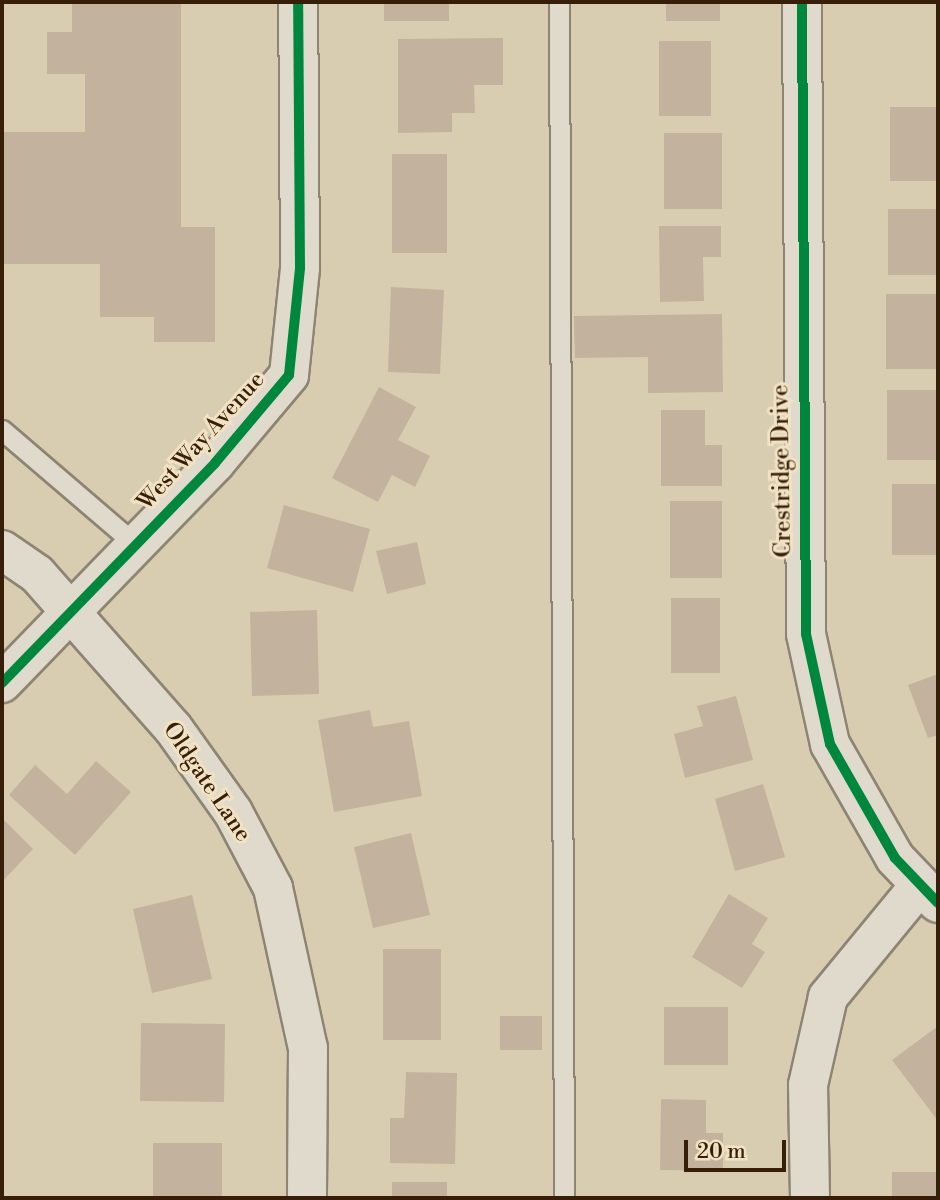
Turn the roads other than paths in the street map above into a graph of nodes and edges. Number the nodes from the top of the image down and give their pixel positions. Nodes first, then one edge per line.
1 (298, 2) edge
2 (559, 2) edge
3 (802, 2) edge
4 (2, 430) edge
5 (135, 544) junction
6 (2, 550) edge
7 (67, 612) junction
8 (2, 684) edge
9 (929, 894) edge
10 (307, 1198) edge
11 (564, 1198) edge
12 (810, 1198) edge

1 - 5 street, West Way Avenue
2 - 11 lane
3 - 9 street, Crestridge Drive
4 - 5 lane
5 - 7 street, West Way Avenue
6 - 7 street, Oldgate Lane
7 - 8 street, West Way Avenue
7 - 10 street, Oldgate Lane
9 - 12 street

